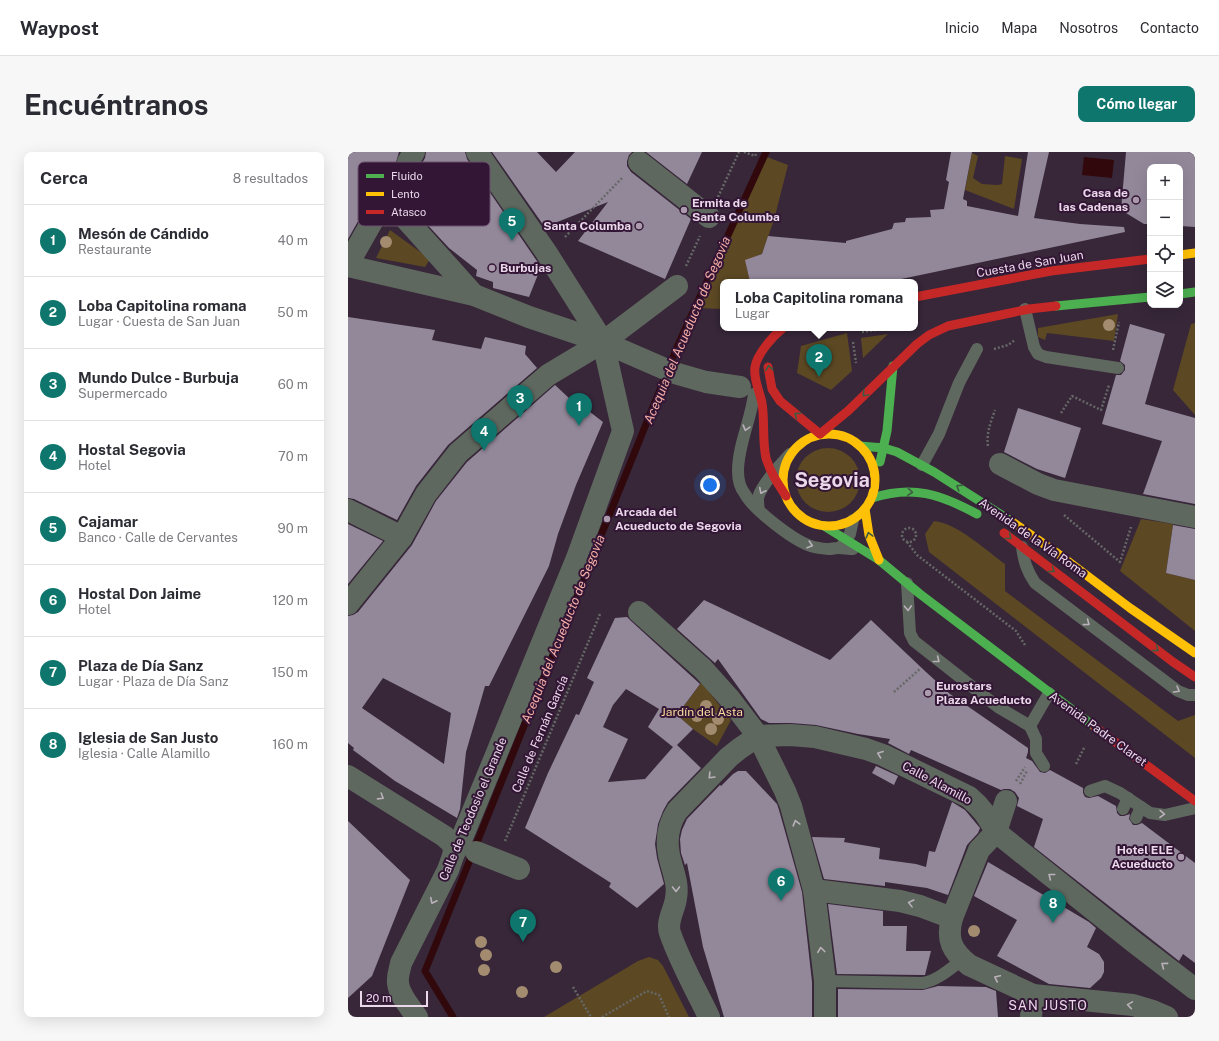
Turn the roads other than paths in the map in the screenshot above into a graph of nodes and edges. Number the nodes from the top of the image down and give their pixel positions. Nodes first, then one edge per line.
1 (477, 152) edge
2 (484, 162) edge
3 (639, 162) road end
4 (490, 171) edge
5 (709, 217) road end
6 (370, 226) edge
7 (412, 226) edge
8 (1195, 253) edge
9 (1183, 255) edge
10 (1147, 259) edge
11 (348, 265) edge
12 (677, 286) road end
13 (1195, 292) edge
14 (1183, 294) edge
15 (474, 295) junction
16 (918, 296) edge
17 (1147, 297) edge
18 (1025, 309) junction
19 (779, 331) edge
20 (604, 342) junction
21 (770, 342) junction
22 (975, 352) road end
23 (893, 366) junction
24 (1118, 368) dead end
25 (752, 386) junction
26 (775, 394) junction
27 (887, 423) junction
28 (820, 434) junction
29 (860, 446) junction
30 (884, 448) junction
31 (790, 454) junction
32 (904, 456) junction
33 (1000, 464) road end
34 (922, 465) junction
35 (874, 470) junction
36 (773, 475) junction
37 (786, 496) junction
38 (872, 498) junction
39 (348, 510) edge
40 (759, 510) junction
41 (865, 510) junction
42 (1195, 517) edge
43 (984, 518) dead end
44 (853, 520) junction
45 (824, 526) junction
46 (996, 527) dead end
47 (402, 537) junction
48 (842, 544) junction
49 (1021, 546) junction
50 (862, 550) joint
51 (879, 560) junction
52 (907, 583) junction
53 (348, 604) edge
54 (639, 612) dead end
55 (1195, 653) edge
56 (1195, 677) edge
57 (1049, 693) junction
58 (1195, 695) edge
59 (1030, 726) junction
60 (752, 728) junction
61 (1044, 766) dead end
62 (348, 776) edge
63 (1090, 792) dead end
64 (1006, 801) road end
65 (1195, 801) edge
66 (1141, 807) junction
67 (1195, 808) edge
68 (1136, 818) dead end
69 (996, 832) junction
70 (465, 850) junction
71 (519, 869) dead end
72 (814, 890) junction
73 (952, 918) junction
74 (962, 960) junction
75 (825, 981) junction
76 (1195, 989) edge
77 (1033, 994) junction
78 (417, 1017) edge
79 (709, 1017) edge
80 (825, 1017) edge
81 (1031, 1017) edge
82 (1167, 1017) edge

1 - 2 street
3 - 5 street
4 - 20 street
6 - 11 street
7 - 15 street
8 - 9 main road
10 - 16 main road, Cuesta de San Juan
11 - 15 street
12 - 20 street
13 - 14 main road
15 - 20 street
17 - 18 main road
18 - 23 main road
18 - 24 lane
19 - 21 main road
20 - 25 street
20 - 47 street
20 - 70 street, Calle de Teodosio el Grande
21 - 25 main road
26 -> 21 main road
22 - 34 lane
23 - 27 main road
23 -> 28 main road
25 - 26 lane
25 - 36 main road
25 -> 40 lane
28 -> 26 main road
27 - 30 main road
27 - 32 main road
28 - 29 main road
28 - 31 main road
29 - 30 main road, Avenida de la Vía Roma
29 - 35 main road
30 - 32 main road, Avenida de la Vía Roma
30 - 35 main road
31 - 36 lane
31 - 37 main road
32 - 34 main road, Avenida de la Vía Roma
33 - 42 street
55 -> 34 main road, Avenida de la Vía Roma
35 - 38 main road
36 - 37 main road
36 -> 40 lane
37 - 45 main road
38 - 41 main road
38 -> 43 main road, Avenida de la Vía Roma
39 - 47 street
40 -> 48 lane
41 - 44 main road
51 -> 41 main road, Avenida Padre Claret
44 - 45 main road
44 - 48 lane
45 - 48 main road
46 -> 49 main road, Avenida de la Vía Roma
47 - 53 street
48 - 50 lane
49 -> 56 main road, Avenida de la Vía Roma
49 -> 58 lane, Avenida de la Vía Roma
50 - 51 main road, Avenida Padre Claret
51 - 52 main road, Avenida Padre Claret
52 - 57 main road, Avenida Padre Claret
52 -> 59 lane
54 - 60 street
57 - 59 lane
57 - 65 main road, Avenida Padre Claret
59 - 61 lane
69 -> 60 street, Calle Alamillo
72 -> 60 street
60 -> 79 street
62 -> 70 street
63 - 66 lane
64 - 69 street
66 -> 67 lane
66 - 68 lane
69 - 73 street
76 -> 69 street, Calle Alamillo
70 - 71 street
70 -> 78 street, Calle de Teodosio el Grande
73 -> 72 street
75 -> 72 street
73 - 74 street
74 - 75 lane
77 -> 74 street
75 - 80 street
77 - 81 street
82 -> 77 street

